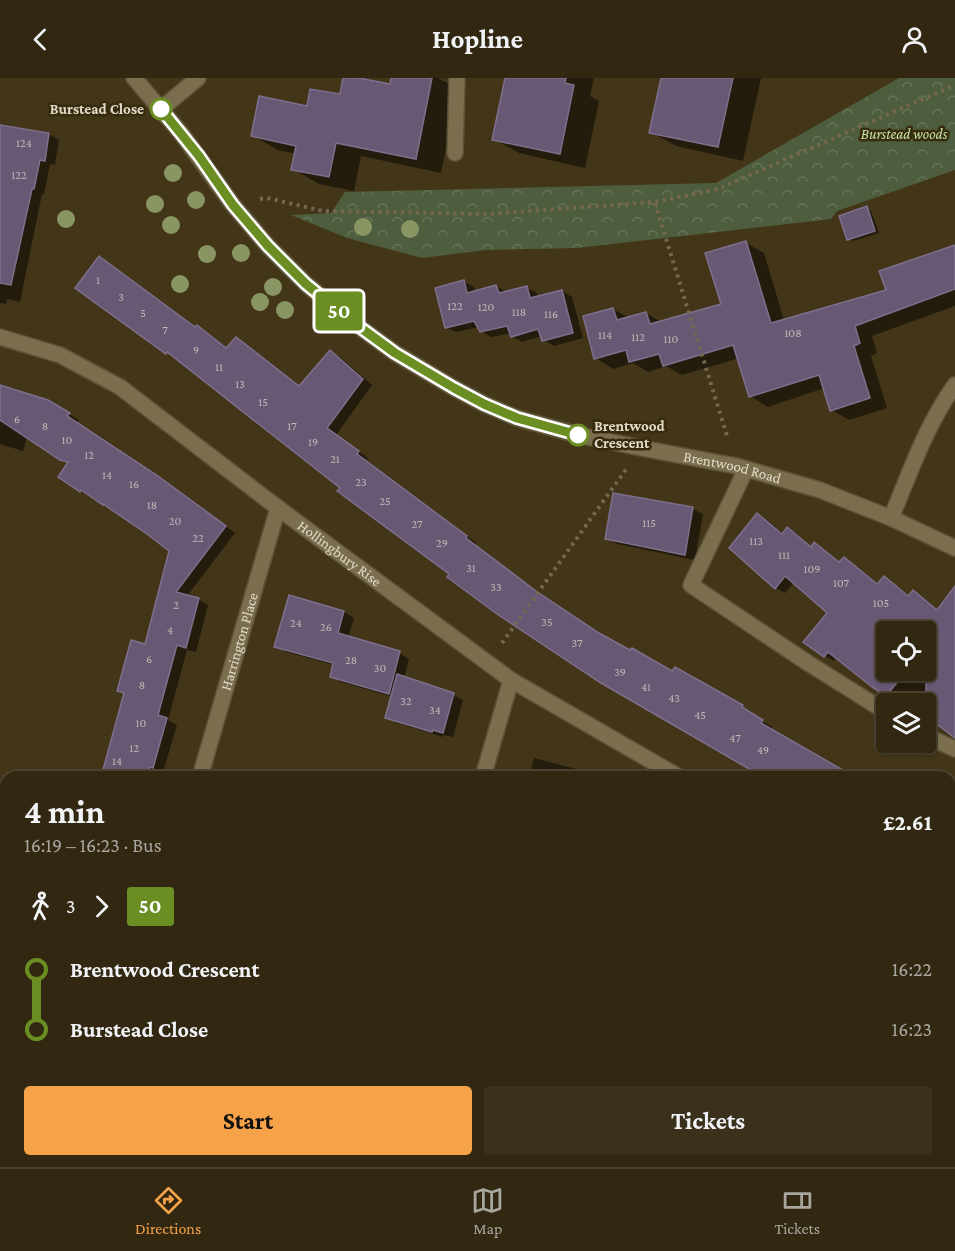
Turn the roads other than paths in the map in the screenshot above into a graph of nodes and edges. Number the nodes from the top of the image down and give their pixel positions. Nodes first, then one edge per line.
1 (134, 78) edge
2 (198, 78) edge
3 (457, 78) edge
4 (161, 109) junction
5 (455, 153) dead end
6 (0, 337) edge
7 (955, 385) edge
8 (741, 467) junction
9 (278, 507) junction
10 (891, 518) junction
11 (955, 548) edge
12 (512, 680) junction
13 (876, 706) edge
14 (936, 740) edge
15 (955, 749) edge
16 (202, 771) edge
17 (485, 771) edge
18 (669, 771) edge

1 - 4 street, Brentwood Road
2 - 4 street
3 - 5 street
4 - 8 street, Brentwood Road
6 - 9 street, Hollingbury Rise
7 - 10 street
8 - 10 street, Brentwood Road
8 - 13 street
9 - 12 street, Hollingbury Rise
9 - 16 street, Harrington Place
10 - 11 street, Brentwood Road
12 - 17 street
12 - 18 street, Hollingbury Rise
14 - 15 street

